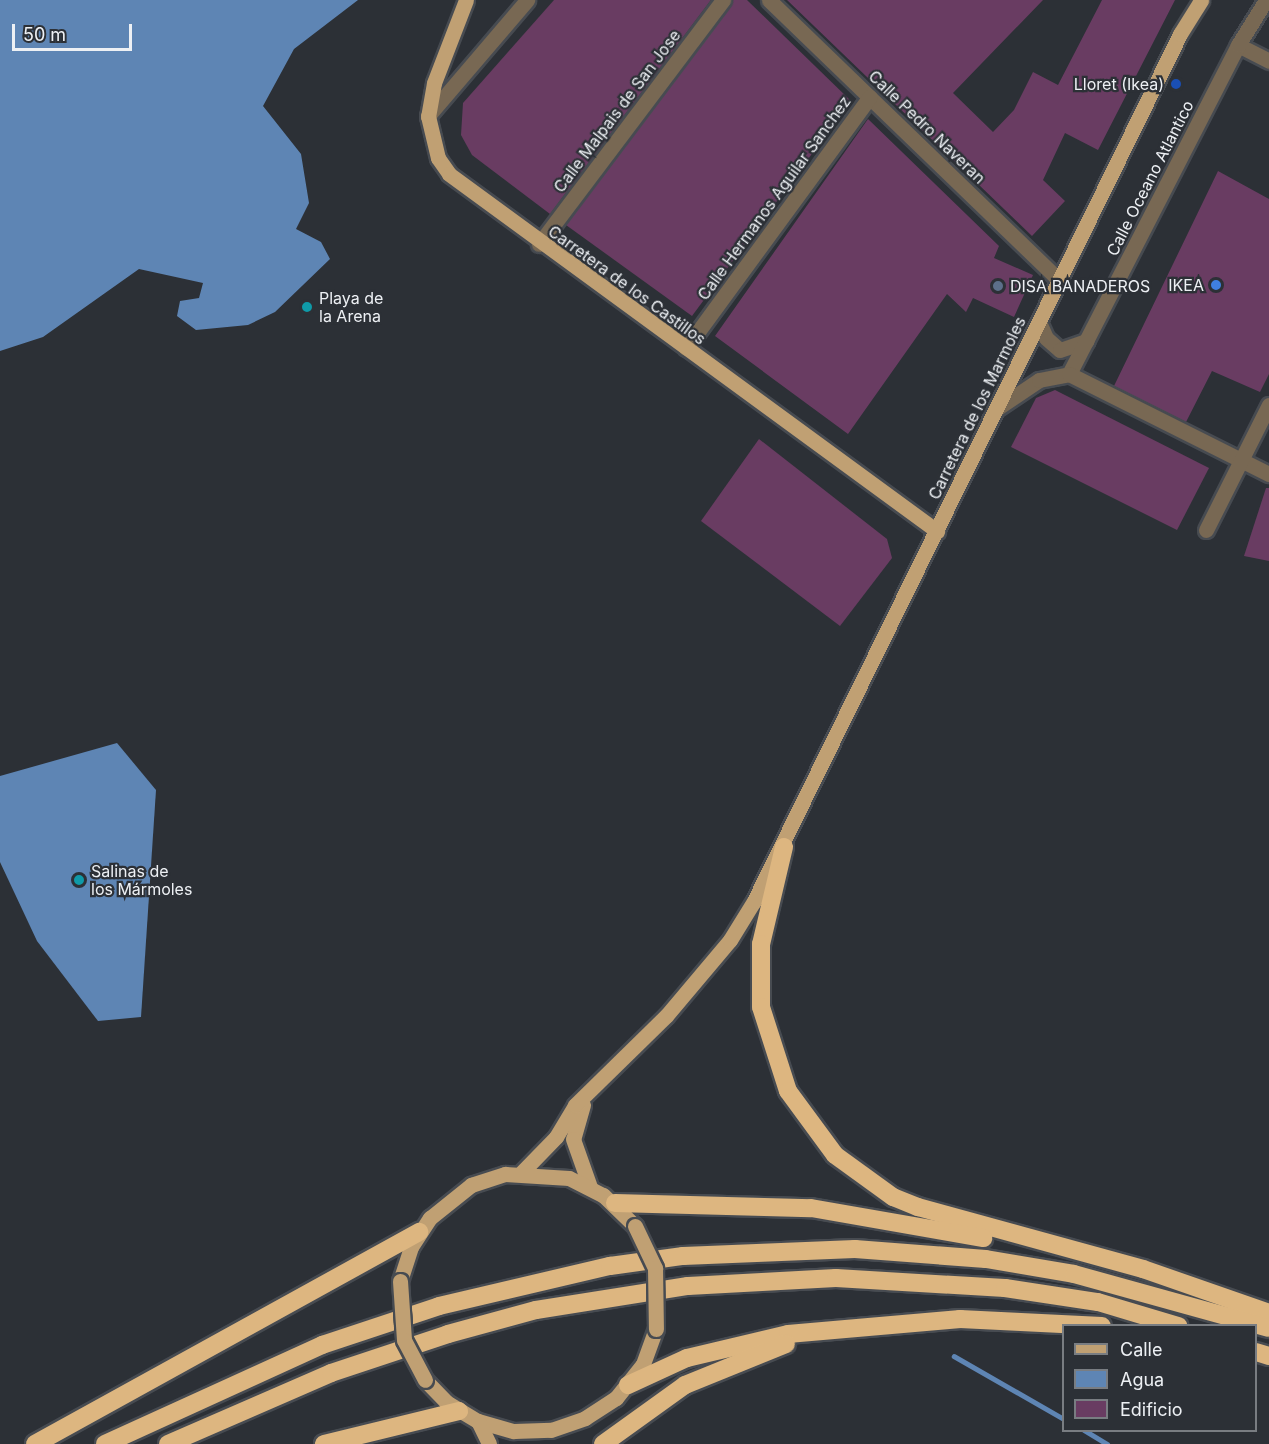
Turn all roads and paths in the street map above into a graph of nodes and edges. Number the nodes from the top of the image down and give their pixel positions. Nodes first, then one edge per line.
1 (466, 0) edge
2 (527, 0) edge
3 (723, 0) edge
4 (769, 0) edge
5 (1202, 0) edge
6 (1266, 0) edge
7 (1238, 45) junction
8 (1269, 61) edge
9 (870, 97) junction
10 (428, 116) junction
11 (539, 244) junction
12 (1059, 280) junction
13 (1039, 322) junction
14 (1086, 341) junction
15 (686, 348) junction
16 (1069, 374) junction
17 (1269, 405) edge
18 (996, 409) junction
19 (1239, 463) junction
20 (1269, 474) edge
21 (1206, 530) dead end
22 (937, 531) junction
23 (784, 847) junction
24 (591, 1089) junction
25 (522, 1172) junction
26 (590, 1187) junction
27 (615, 1203) junction
28 (419, 1232) junction
29 (1212, 1295) junction
30 (1269, 1313) edge
31 (1062, 1324) edge
32 (1171, 1324) edge
33 (1255, 1324) edge
34 (827, 1330) junction
35 (628, 1385) junction
36 (459, 1411) junction
37 (478, 1421) junction
38 (550, 1430) junction
39 (35, 1444) edge
40 (105, 1444) edge
41 (168, 1444) edge
42 (324, 1444) edge
43 (489, 1444) edge
44 (539, 1444) edge
45 (603, 1444) edge

1 - 10 main road, Carretera de los Castillos
2 - 10 street
3 - 11 street, Calle Malpais de San Jose
4 - 9 street, Calle Pedro Naveran
5 - 12 main road, Carretera de los Marmoles
6 - 7 street, Calle Oceano Atlantico
7 - 8 street
7 - 14 street, Calle Oceano Atlantico
9 - 12 street, Calle Pedro Naveran
9 - 15 street, Calle Hermanos Aguilar Sanchez
10 - 11 main road, Carretera de los Castillos
11 - 15 main road, Carretera de los Castillos
12 - 13 main road, Carretera de los Marmoles
13 - 14 street
13 - 18 main road, Carretera de los Marmoles
14 - 16 street, Calle Oceano Atlantico
15 - 22 main road, Carretera de los Castillos
16 - 18 street
16 - 19 street
17 - 19 street
18 - 22 main road, Carretera de los Marmoles
19 - 20 street
19 - 21 street
22 - 23 main road, Carretera de los Marmoles
23 - 24 main road, Carretera de los Marmoles
23 - 29 highway
24 - 25 main road, Carretera de los Marmoles
24 - 26 main road
25 - 26 main road
25 - 28 main road
26 - 27 main road
27 - 29 highway
27 - 35 main road, bridge
28 - 36 main road, bridge
28 - 39 highway
29 - 30 highway
31 - 34 highway
32 - 41 highway
33 - 40 highway
34 - 35 highway
34 - 45 highway
35 - 38 main road
36 - 37 main road
36 - 42 highway
37 - 38 main road
37 - 43 main road
38 - 44 main road

